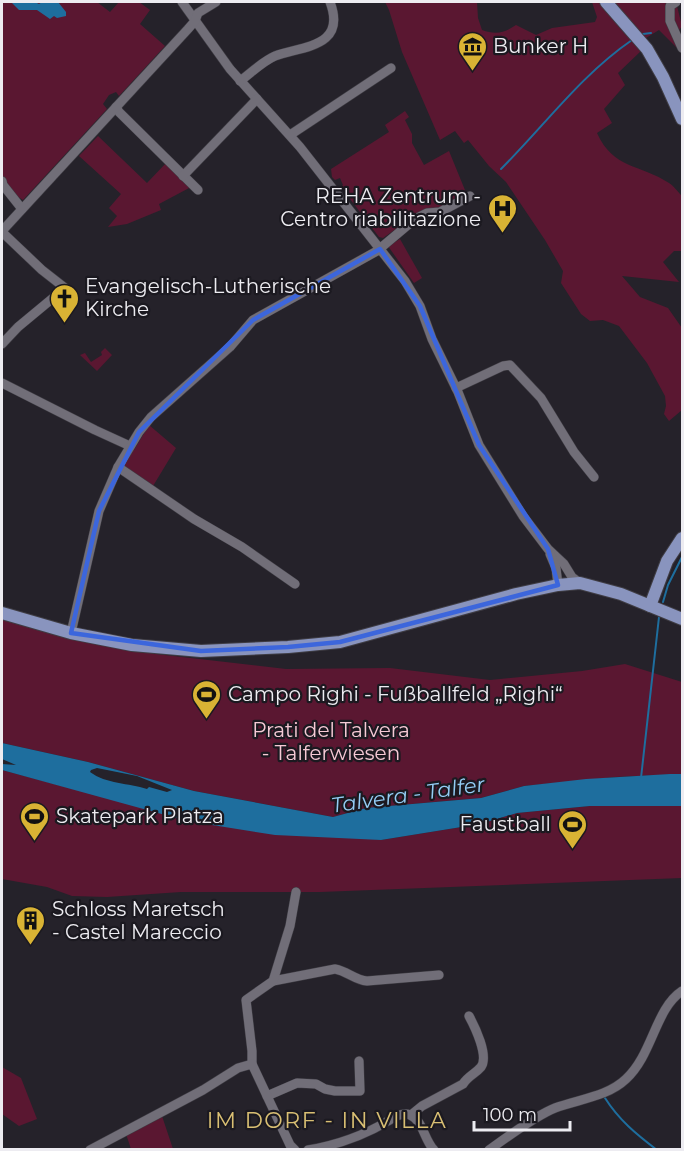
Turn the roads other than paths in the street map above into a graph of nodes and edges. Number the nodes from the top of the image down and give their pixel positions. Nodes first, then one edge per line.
1 (182, 2) edge
2 (216, 2) edge
3 (330, 2) edge
4 (606, 2) edge
5 (677, 2) edge
6 (682, 5) edge
7 (195, 21) junction
8 (682, 48) edge
9 (391, 68) dead end
10 (240, 81) junction
11 (257, 99) junction
12 (116, 106) junction
13 (682, 119) edge
14 (290, 135) junction
15 (183, 176) junction
16 (2, 181) edge
17 (198, 190) dead end
18 (470, 196) dead end
19 (22, 209) junction
20 (2, 231) edge
21 (380, 249) junction
22 (2, 344) edge
23 (2, 382) edge
24 (456, 387) junction
25 (130, 446) junction
26 (118, 467) junction
27 (594, 477) dead end
28 (682, 538) edge
29 (548, 549) junction
30 (580, 583) junction
31 (295, 584) dead end
32 (558, 585) junction
33 (650, 606) junction
34 (2, 613) edge
35 (682, 619) edge
36 (71, 633) junction
37 (296, 892) dead end
38 (439, 975) dead end
39 (273, 981) junction
40 (682, 991) edge
41 (469, 1016) dead end
42 (359, 1061) dead end
43 (252, 1064) junction
44 (267, 1096) junction
45 (411, 1115) junction
46 (432, 1148) edge
47 (90, 1149) edge
48 (295, 1149) edge
49 (308, 1149) edge
50 (489, 1149) edge

1 - 7 street
2 - 7 street
3 - 10 street
4 - 13 main road
5 - 6 street
5 - 8 street
7 - 10 street
7 - 12 street
9 - 14 street
10 - 11 street
11 - 14 street
11 - 15 street
12 - 15 street
12 - 19 street
14 - 21 street
15 - 17 street
16 - 19 street
18 - 21 street
19 - 20 street
20 - 22 street
21 - 24 street
21 - 25 street
23 - 25 street
24 - 27 street
24 - 29 street
25 - 26 street
26 - 31 street
26 - 36 street
28 - 33 main road
29 - 30 street
29 - 32 street
30 - 32 main road
30 - 33 main road
32 - 36 main road
33 - 35 main road
34 - 36 main road
37 - 39 street
38 - 39 street
39 - 43 street
40 - 50 street
41 - 45 street
42 - 44 street
43 - 44 street
43 - 47 street
44 - 48 street
45 - 46 street
45 - 49 street

